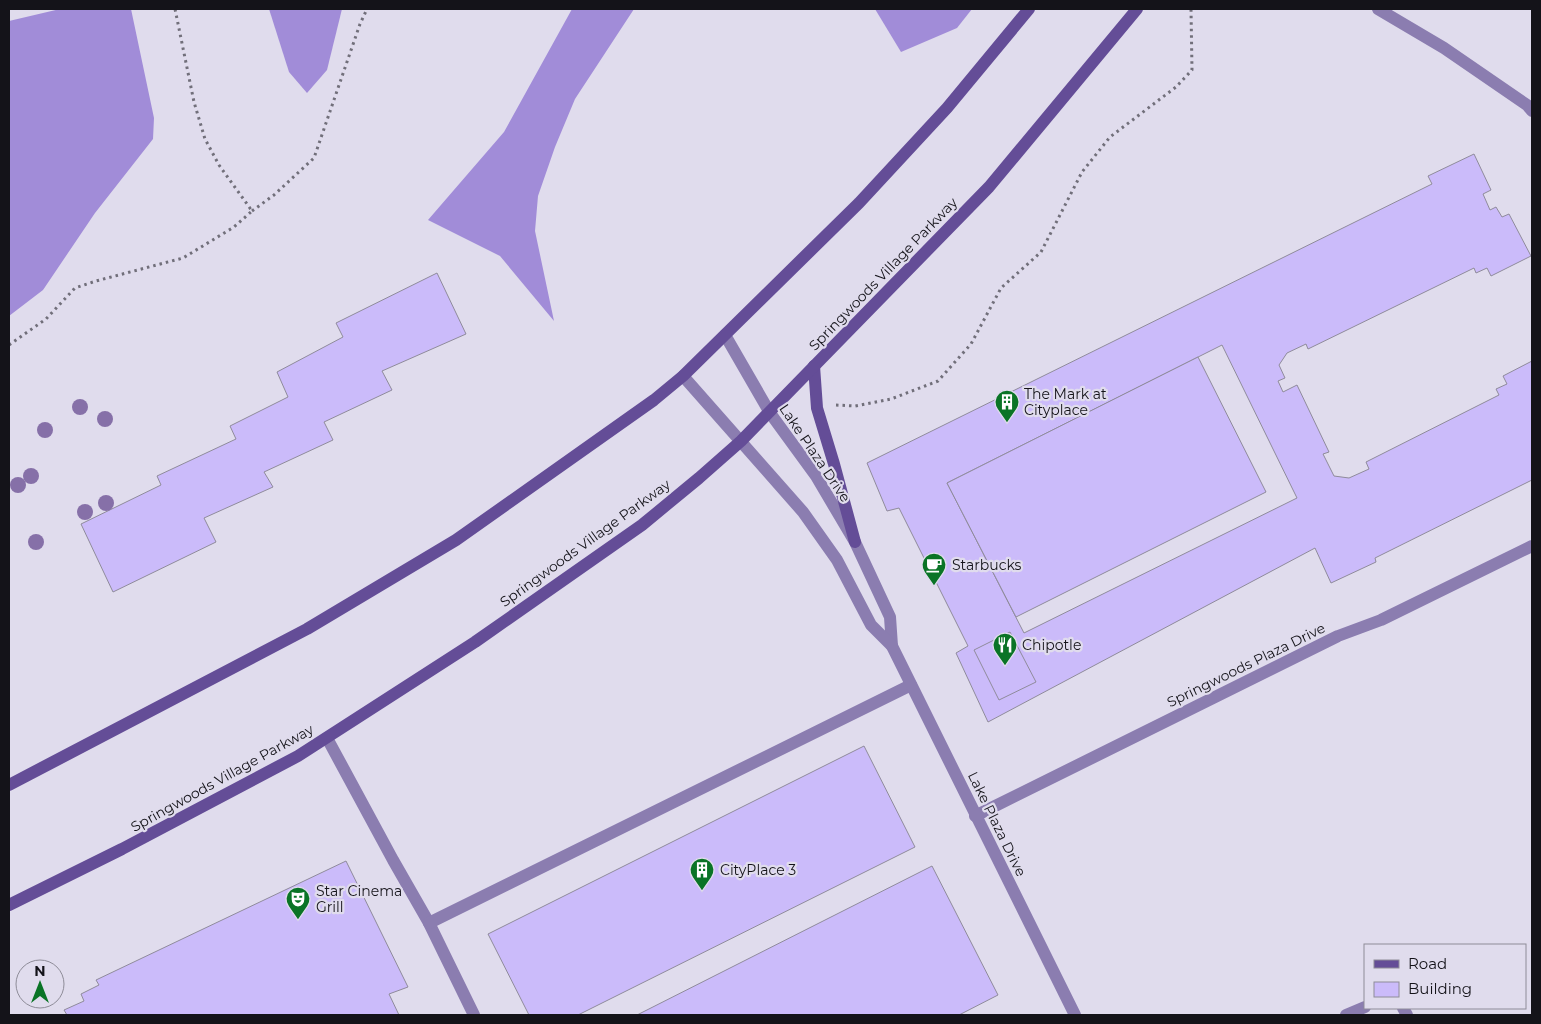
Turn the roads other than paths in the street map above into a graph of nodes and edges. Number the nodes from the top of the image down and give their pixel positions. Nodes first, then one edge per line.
1 (1030, 9) edge
2 (1137, 9) edge
3 (1378, 9) edge
4 (1532, 111) edge
5 (725, 335) junction
6 (814, 366) junction
7 (683, 376) junction
8 (770, 413) junction
9 (741, 441) junction
10 (855, 542) junction
11 (1532, 546) edge
12 (892, 646) junction
13 (911, 685) junction
14 (327, 738) junction
15 (9, 785) edge
16 (975, 816) junction
17 (9, 904) edge
18 (429, 923) junction
19 (1364, 1006) edge
20 (1072, 1014) edge
21 (474, 1015) edge
22 (1346, 1015) edge

1 - 5 main road
2 - 6 main road, Springwoods Village Parkway
3 - 4 street
5 - 7 main road
5 - 8 street, Lake Plaza Drive
6 - 8 main road, Springwoods Village Parkway
6 - 10 main road
7 - 9 street, Lake Plaza Drive
7 - 15 main road
8 - 9 main road, Springwoods Village Parkway
8 - 10 street, Lake Plaza Drive
9 - 12 street, Lake Plaza Drive
9 - 14 main road, Springwoods Village Parkway
10 - 12 street, Lake Plaza Drive
11 - 16 street, Springwoods Plaza Drive
12 - 13 street, Lake Plaza Drive
13 - 16 street, Lake Plaza Drive
13 - 18 street
14 - 17 main road, Springwoods Village Parkway
14 - 18 street
16 - 20 street, Lake Plaza Drive
18 - 21 street
19 - 22 street

